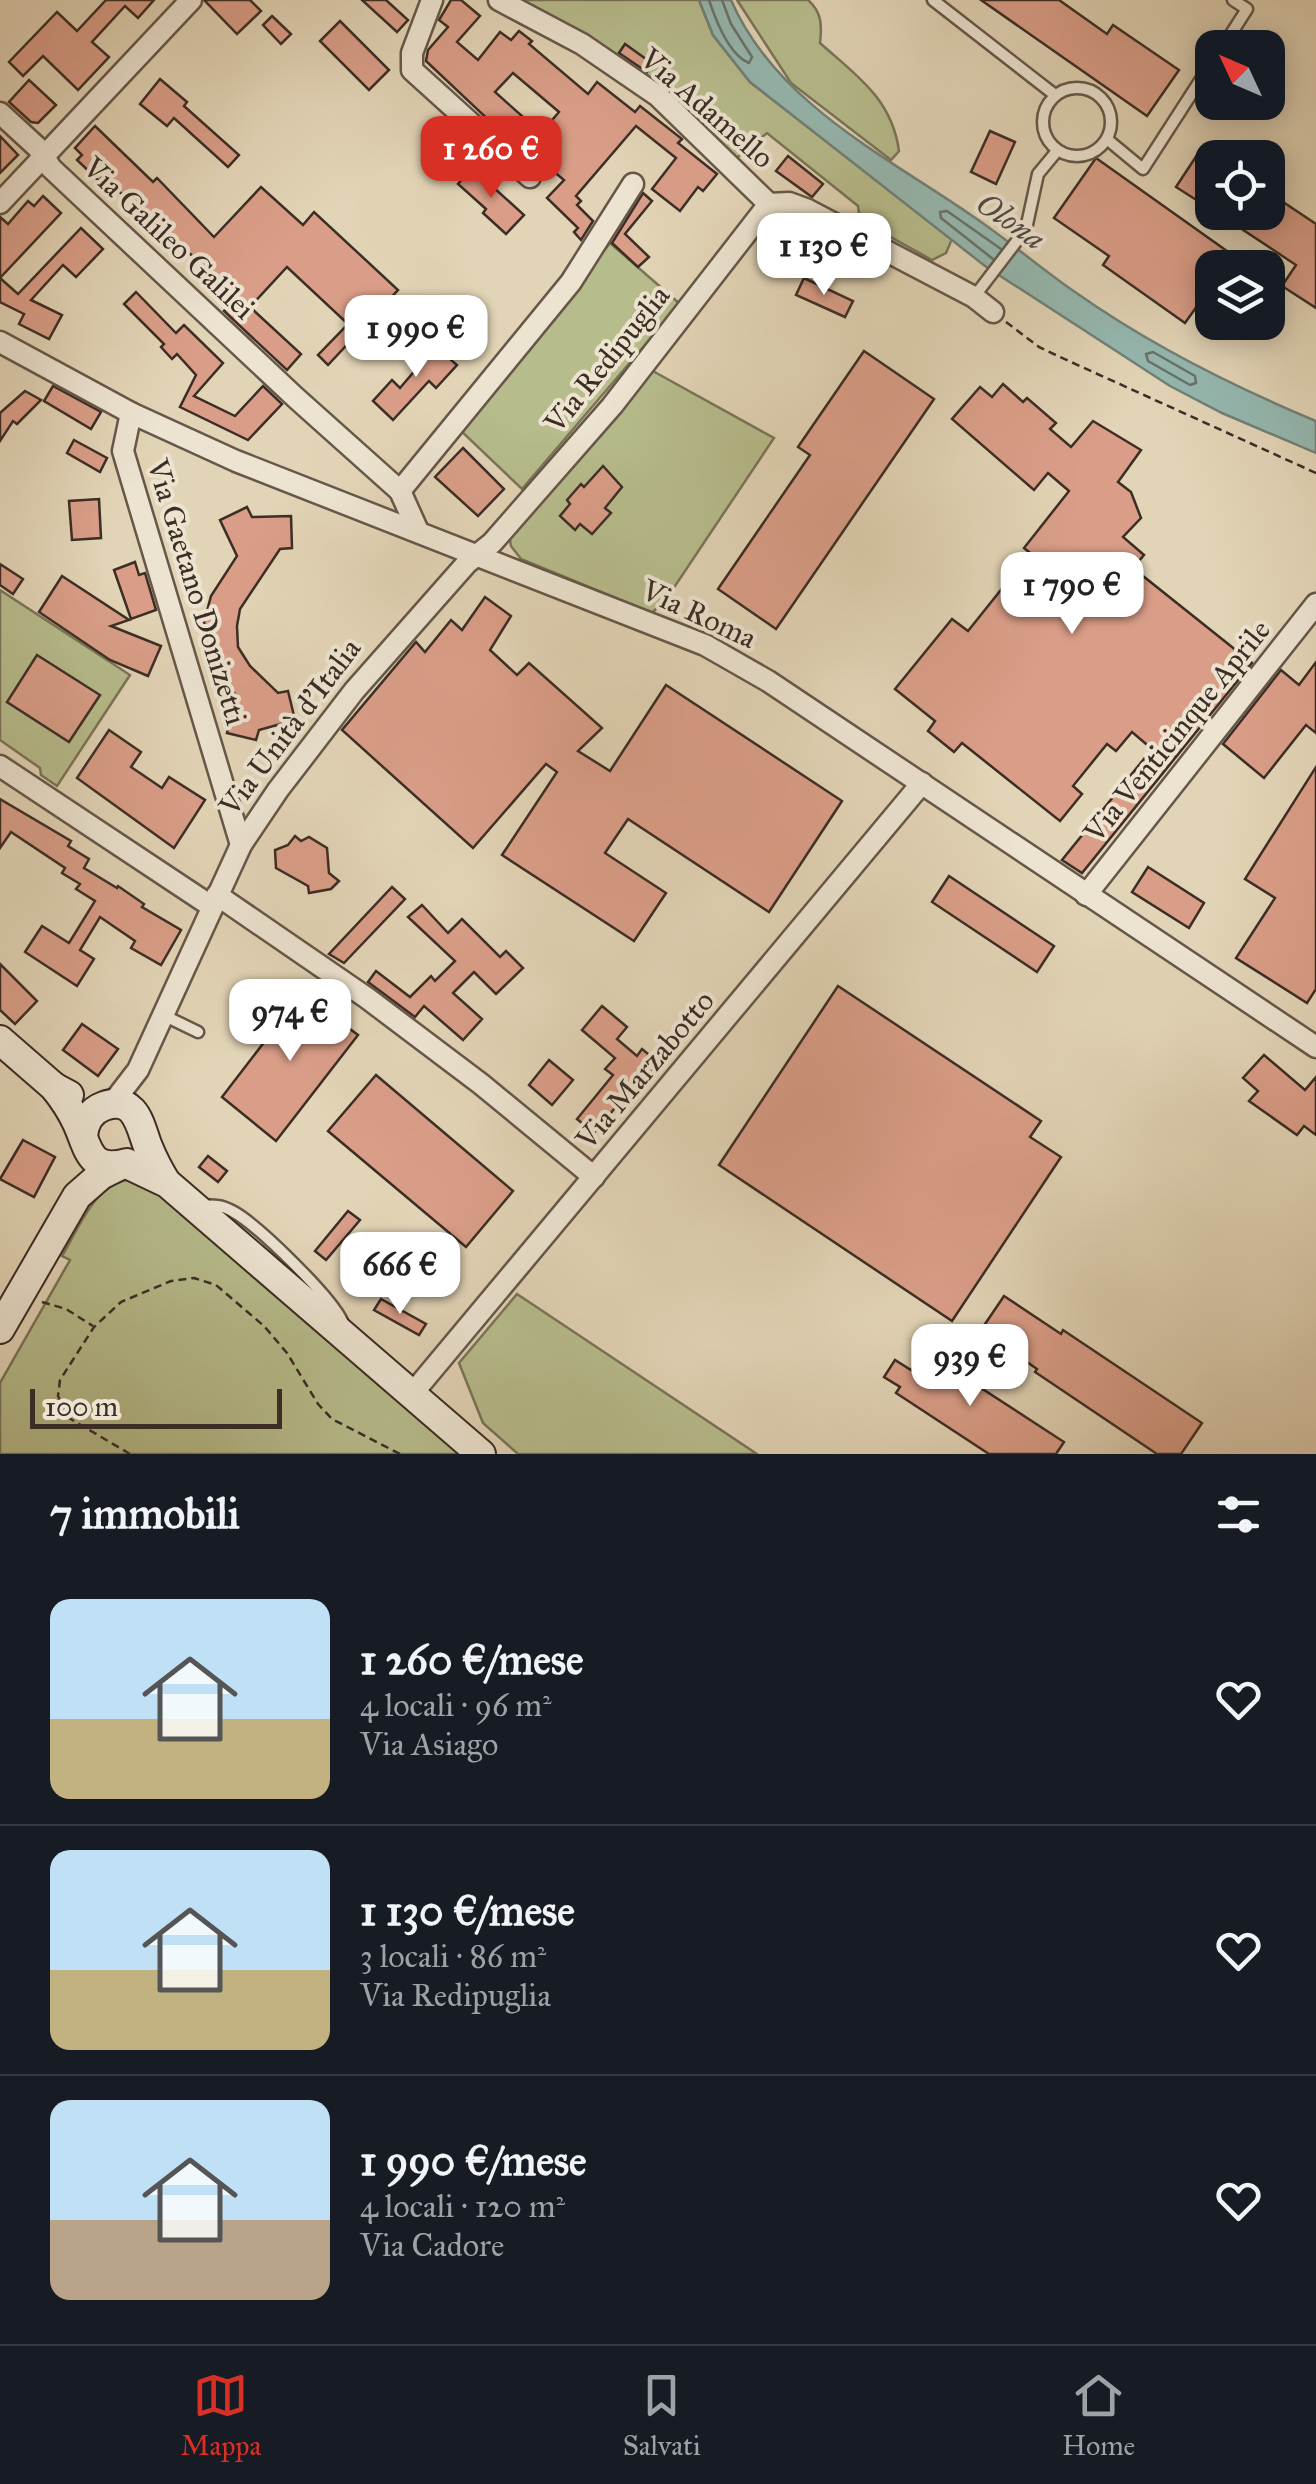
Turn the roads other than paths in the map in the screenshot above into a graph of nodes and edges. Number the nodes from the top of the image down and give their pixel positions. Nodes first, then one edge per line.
1 (191, 0) edge
2 (432, 0) edge
3 (499, 0) edge
4 (933, 0) edge
5 (1232, 0) edge
6 (1234, 30) edge
7 (1195, 88) edge
8 (1055, 94) junction
9 (0, 113) edge
10 (1108, 140) junction
11 (1058, 151) junction
12 (42, 158) junction
13 (530, 178) dead end
14 (633, 184) dead end
15 (0, 203) edge
16 (769, 204) junction
17 (974, 297) junction
18 (993, 312) road end
19 (0, 342) edge
20 (131, 413) junction
21 (400, 491) junction
22 (418, 531) junction
23 (478, 554) junction
24 (1316, 604) edge
25 (0, 766) edge
26 (922, 783) junction
27 (241, 845) junction
28 (1086, 895) junction
29 (214, 901) junction
30 (163, 1016) junction
31 (198, 1032) dead end
32 (0, 1040) edge
33 (1316, 1047) edge
34 (138, 1070) junction
35 (54, 1087) junction
36 (105, 1106) junction
37 (142, 1128) junction
38 (84, 1141) junction
39 (124, 1164) junction
40 (594, 1176) junction
41 (167, 1183) junction
42 (78, 1196) junction
43 (12, 1308) edge
44 (412, 1394) junction
45 (480, 1454) edge

1 - 12 street
2 - 13 street
3 - 16 street, Via Adamello
4 - 8 lane
5 - 6 lane
7 - 10 lane
8 - 10 lane
8 - 11 lane
9 - 12 street, Via Galileo Galilei
10 - 11 lane
11 - 17 lane
12 - 15 street
12 - 21 street, Via Galileo Galilei
14 - 21 street
16 - 17 street
16 - 23 street, Via Redipuglia
17 - 18 street
19 - 20 street, Via Roma
20 - 22 street, Via Roma
20 - 27 street, Via Gaetano Donizetti
21 - 22 street, Via Galileo Galilei
22 - 23 street, Via Roma
23 - 26 street, Via Roma
23 - 27 street, Via Unità d'Italia
24 - 28 street, Via Venticinque Aprile
25 - 29 street
26 - 28 street, Via Roma
26 - 40 street, Via Marzabotto
27 - 29 street, Via Unità d'Italia
28 - 33 street, Via Roma
29 - 30 street, Via Unità d'Italia
29 - 40 street
30 - 31 lane
30 - 34 street, Via Unità d'Italia
32 - 35 street
34 - 36 street, Via Unità d'Italia
34 - 37 street, Via Unità d'Italia
35 - 36 street
35 - 38 street
36 - 37 street
36 - 38 street
37 - 39 street
37 - 41 street
38 - 39 street
38 - 42 street
39 - 41 street
39 - 42 street
40 - 44 street, Via Marzabotto
41 - 44 street
42 - 43 street
44 - 45 street

